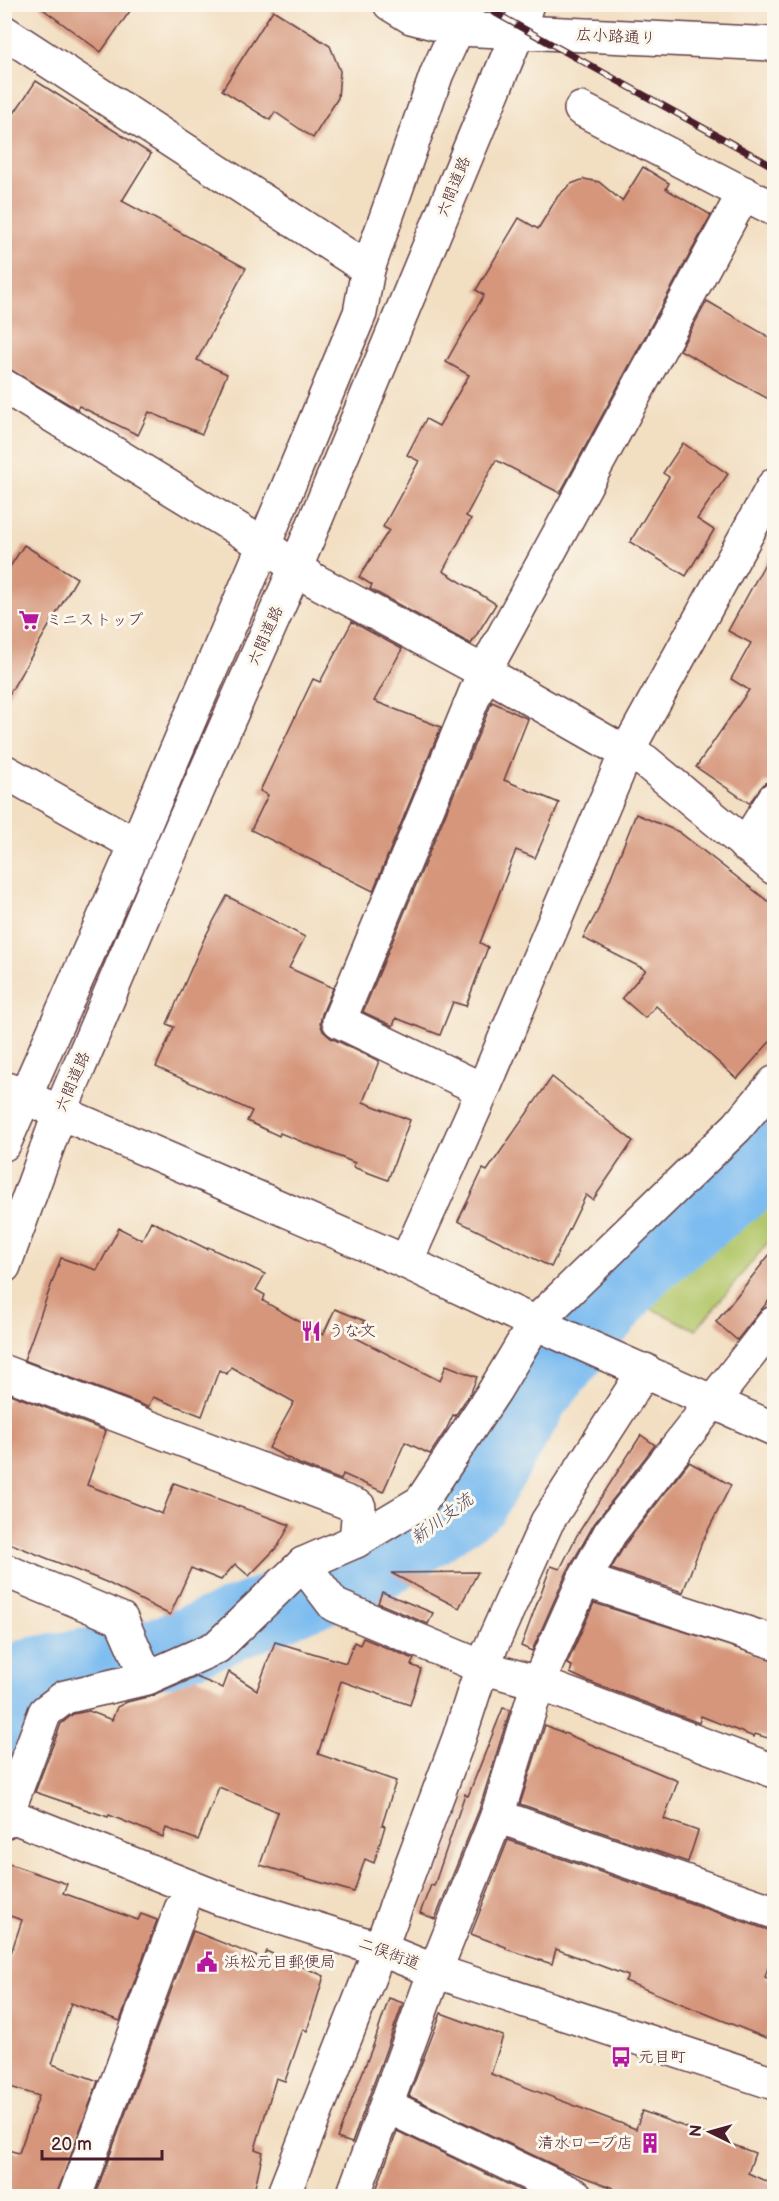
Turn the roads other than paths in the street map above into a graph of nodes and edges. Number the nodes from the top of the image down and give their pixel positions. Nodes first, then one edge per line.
1 (390, 4) edge
2 (463, 17) edge
3 (523, 18) edge
4 (4, 32) edge
5 (774, 45) edge
6 (581, 109) dead end
7 (744, 193) junction
8 (774, 209) edge
9 (369, 269) junction
10 (4, 386) edge
11 (774, 485) edge
12 (264, 545) junction
13 (296, 567) junction
14 (484, 672) junction
15 (626, 753) junction
16 (4, 771) edge
17 (774, 799) edge
18 (136, 844) junction
19 (745, 845) junction
20 (774, 868) edge
21 (774, 1083) edge
22 (483, 1090) junction
23 (15, 1092) edge
24 (60, 1112) junction
25 (4, 1144) edge
26 (406, 1262) junction
27 (4, 1266) edge
28 (535, 1323) junction
29 (774, 1323) edge
30 (645, 1370) junction
31 (4, 1371) edge
32 (713, 1401) junction
33 (774, 1429) edge
34 (356, 1541) junction
35 (4, 1570) edge
36 (307, 1570) junction
37 (584, 1580) junction
38 (774, 1642) edge
39 (482, 1667) junction
40 (146, 1676) junction
41 (538, 1683) junction
42 (774, 1771) edge
43 (6, 1816) edge
44 (497, 1816) junction
45 (181, 1909) dead end
46 (774, 1912) edge
47 (380, 1949) junction
48 (435, 1971) junction
49 (774, 2084) edge
50 (387, 2106) junction
51 (75, 2196) edge
52 (283, 2196) edge
53 (353, 2196) edge
54 (576, 2196) edge

1 - 2 street, 広小路通り
2 - 3 street, 広小路通り
2 - 9 street
3 - 5 street, 広小路通り
3 - 13 street, 六間道路
4 - 9 street
6 - 7 street
7 - 8 street
7 - 14 street
9 - 12 street
10 - 12 street
11 - 15 street
12 - 13 street
12 - 18 street
13 - 14 street
13 - 24 street, 六間道路
14 - 15 street
14 - 22 street
15 - 19 street
15 - 22 street
16 - 18 street
17 - 19 street
18 - 23 street
19 - 20 street
21 - 28 street
22 - 26 street
23 - 24 street
23 - 25 street
24 - 26 street
24 - 27 street, 六間道路
26 - 28 street
28 - 30 street
28 - 34 street
29 - 32 street
30 - 32 street
30 - 39 street
31 - 34 street
32 - 33 street
32 - 37 street
34 - 36 street
35 - 40 street
36 - 39 street
36 - 40 street
37 - 38 street
37 - 41 street
39 - 41 street
39 - 47 street
40 - 43 street
41 - 42 street
41 - 44 street
43 - 47 street, 二俣街道
44 - 46 street
44 - 48 street
45 - 51 street
47 - 48 street, 二俣街道
47 - 52 street
48 - 49 street, 二俣街道
48 - 50 street
50 - 53 street
50 - 54 street

